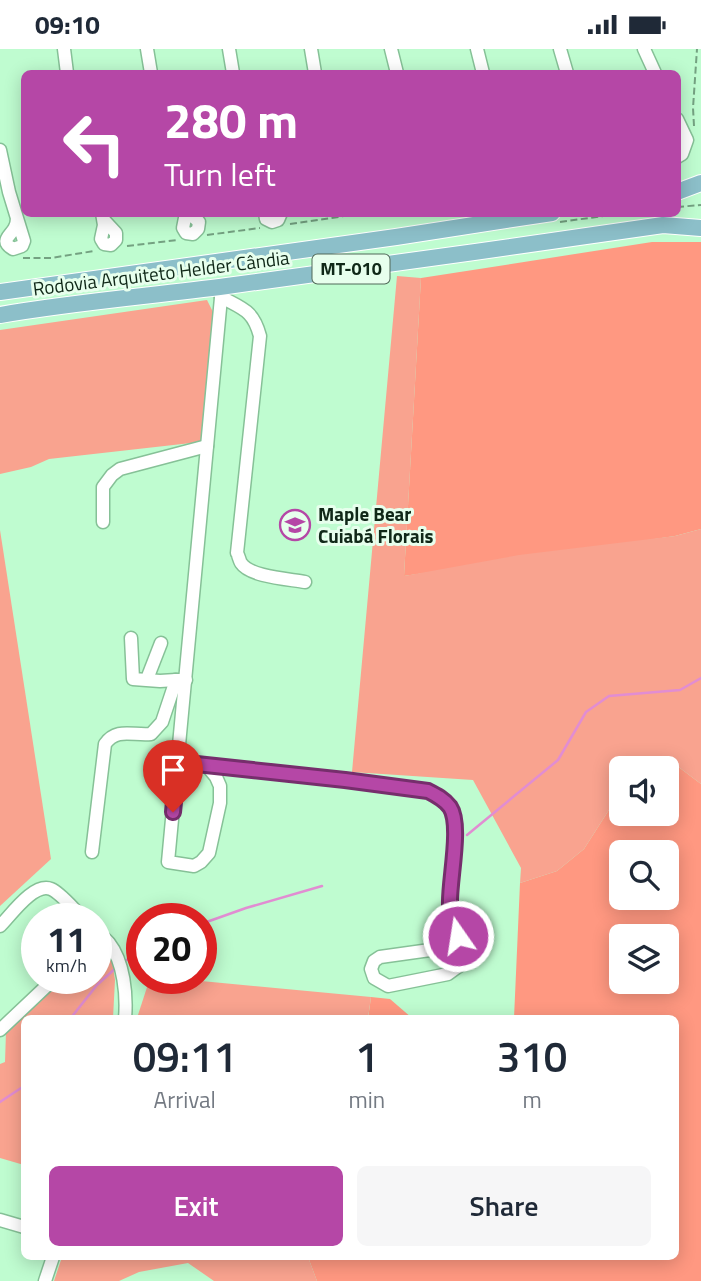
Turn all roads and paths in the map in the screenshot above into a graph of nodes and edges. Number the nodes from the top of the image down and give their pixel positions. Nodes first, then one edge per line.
1 (64, 49) edge
2 (146, 49) edge
3 (229, 49) edge
4 (311, 49) edge
5 (391, 49) edge
6 (477, 49) edge
7 (560, 49) edge
8 (644, 49) edge
9 (697, 49) edge
10 (67, 70) edge
11 (150, 70) edge
12 (232, 70) edge
13 (314, 70) edge
14 (396, 70) edge
15 (483, 70) edge
16 (566, 70) edge
17 (654, 70) edge
18 (681, 127) edge
19 (694, 129) dead end
20 (0, 150) edge
21 (681, 155) edge
22 (701, 183) edge
23 (681, 190) edge
24 (701, 205) edge
25 (681, 207) edge
26 (266, 217) edge
27 (280, 217) edge
28 (526, 217) edge
29 (17, 218) dead end
30 (701, 228) edge
31 (0, 292) edge
32 (222, 292) junction
33 (0, 315) edge
34 (207, 446) junction
35 (103, 522) dead end
36 (305, 582) dead end
37 (131, 638) dead end
38 (161, 643) dead end
39 (147, 679) junction
40 (181, 680) junction
41 (178, 762) junction
42 (206, 765) junction
43 (92, 852) dead end
44 (22, 903) edge
45 (66, 903) edge
46 (21, 904) edge
47 (0, 926) edge
48 (458, 936) junction
49 (112, 948) edge
50 (38, 994) edge
51 (125, 1015) edge
52 (0, 1030) edge
53 (0, 1220) edge
54 (21, 1226) edge
55 (52, 1260) edge
56 (45, 1281) edge

1 - 10 street
2 - 11 street
3 - 12 street
4 - 13 street
5 - 14 street
6 - 15 street
7 - 16 street
8 - 17 street
9 - 19 path
18 - 21 street
20 - 29 street
22 - 23 main road
24 - 25 path
26 - 27 street
28 - 31 main road, Rodovia Arquiteto Helder Cândia / MT-010
30 - 32 main road, Rodovia Arquiteto Helder Cândia / MT-010
32 - 33 main road, Rodovia Arquiteto Helder Cândia / MT-010
32 - 34 street
32 - 36 street
34 - 35 street
34 - 40 street
37 - 39 street
38 - 39 street
39 - 40 street
40 - 41 street
40 - 43 street
41 - 42 street
41 - 42 street
42 - 48 street
44 - 45 street
46 - 47 street
48 - 48 street
49 - 51 street
50 - 52 street
53 - 54 street
55 - 56 street

